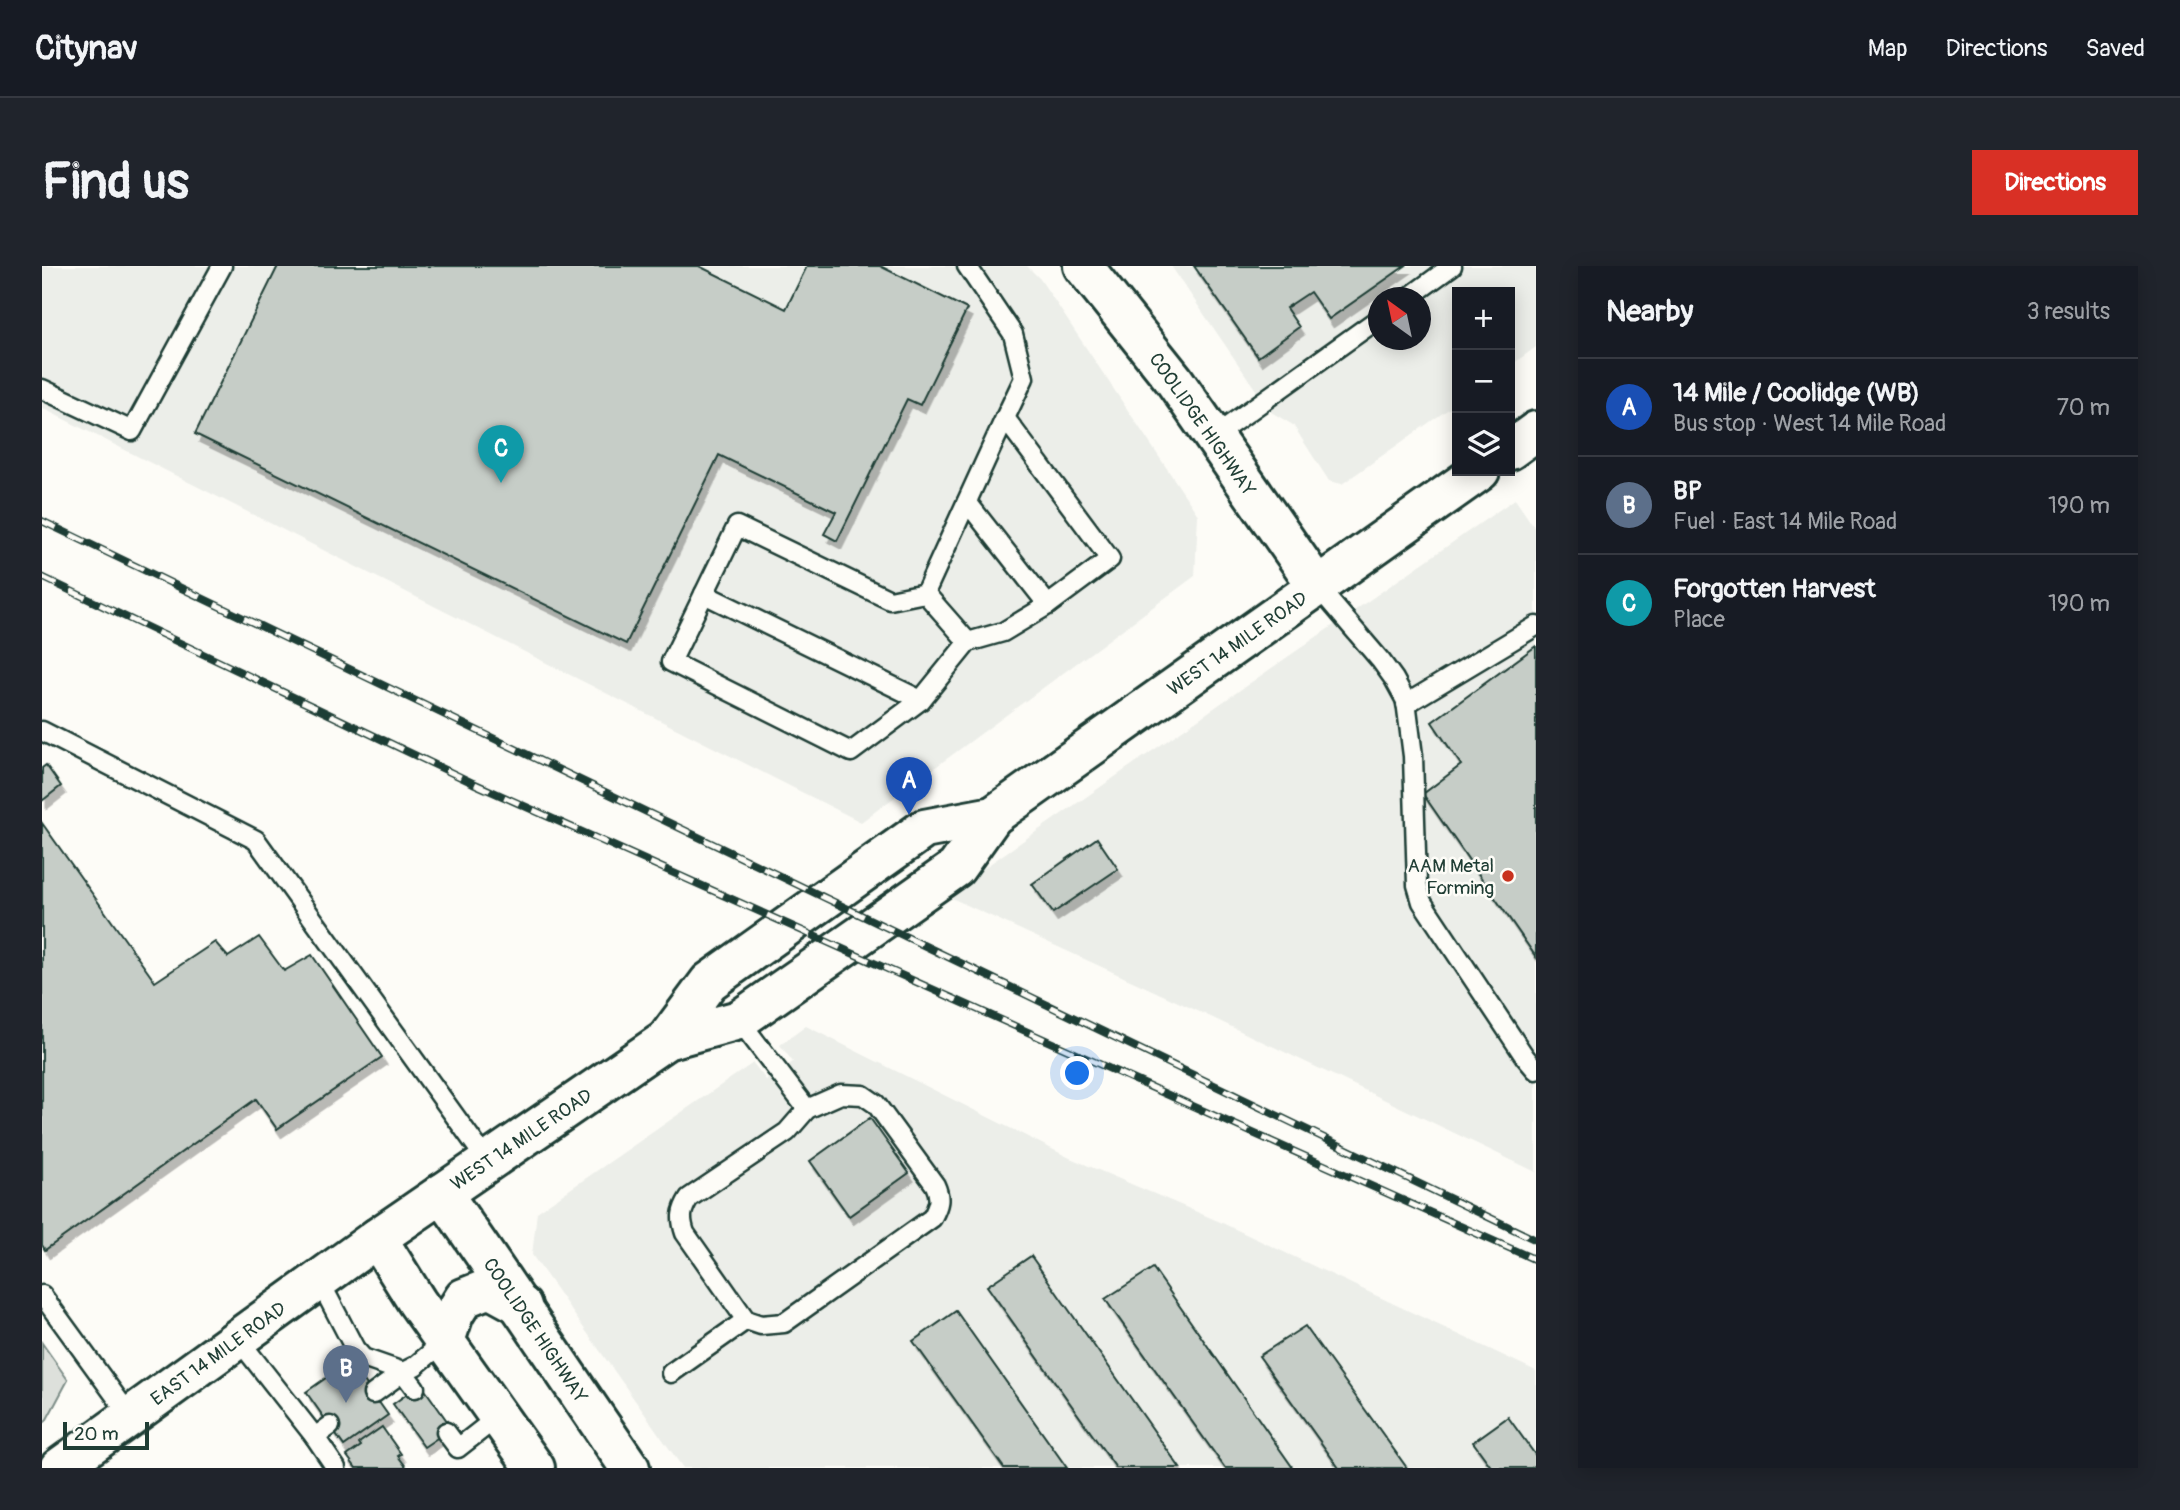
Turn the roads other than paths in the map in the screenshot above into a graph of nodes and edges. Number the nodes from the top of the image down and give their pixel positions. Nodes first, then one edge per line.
1 (222, 266) edge
2 (967, 266) edge
3 (1083, 266) edge
4 (1452, 266) edge
5 (1423, 287) edge
6 (1368, 326) edge
7 (42, 389) edge
8 (1006, 418) junction
9 (1213, 437) junction
10 (1473, 476) edge
11 (967, 502) junction
12 (1317, 586) junction
13 (925, 593) junction
14 (704, 594) junction
15 (1048, 605) junction
16 (1536, 626) edge
17 (968, 642) junction
18 (921, 700) junction
19 (1406, 704) junction
20 (42, 731) edge
21 (993, 816) junction
22 (739, 1020) junction
23 (666, 1040) junction
24 (1536, 1070) edge
25 (807, 1109) junction
26 (488, 1161) junction
27 (442, 1193) junction
28 (377, 1238) junction
29 (319, 1280) junction
30 (42, 1295) edge
31 (522, 1306) junction
32 (746, 1320) junction
33 (238, 1339) junction
34 (445, 1341) junction
35 (403, 1372) junction
36 (671, 1373) dead end
37 (415, 1388) dead end
38 (373, 1394) dead end
39 (130, 1416) junction
40 (499, 1416) junction
41 (446, 1432) dead end
42 (59, 1468) edge
43 (336, 1468) edge
44 (535, 1468) edge
45 (630, 1468) edge

1 - 7 lane
2 - 8 lane
3 - 9 main road, COOLIDGE HIGHWAY
4 - 5 lane
6 - 9 lane
8 - 11 lane
8 - 15 lane
9 - 12 main road, COOLIDGE HIGHWAY
10 - 12 main road, WEST 14 MILE ROAD
11 - 13 lane
11 - 15 lane
12 - 19 lane
12 - 21 main road, WEST 14 MILE ROAD
13 - 14 lane
13 - 17 lane
14 - 18 lane
14 - 18 lane
15 - 17 lane
16 - 19 lane
17 - 18 lane
19 - 24 lane
20 - 26 lane
21 - 22 main road, WEST 14 MILE ROAD
21 - 23 main road, WEST 14 MILE ROAD
22 - 23 main road, WEST 14 MILE ROAD
22 - 25 lane
23 - 26 main road, WEST 14 MILE ROAD
25 - 32 lane
25 - 32 lane
26 - 27 main road, WEST 14 MILE ROAD
27 - 28 main road, WEST 14 MILE ROAD
27 - 31 main road, COOLIDGE HIGHWAY
28 - 29 main road, EAST 14 MILE ROAD
28 - 34 main road
29 - 33 main road, EAST 14 MILE ROAD
29 - 35 lane
30 - 39 lane
31 - 34 main road
31 - 45 main road, COOLIDGE HIGHWAY
32 - 36 lane
33 - 39 main road, EAST 14 MILE ROAD
33 - 43 lane
34 - 35 lane
34 - 40 main road
35 - 37 lane
35 - 38 lane
39 - 42 main road, EAST 14 MILE ROAD
40 - 41 lane
40 - 44 main road

